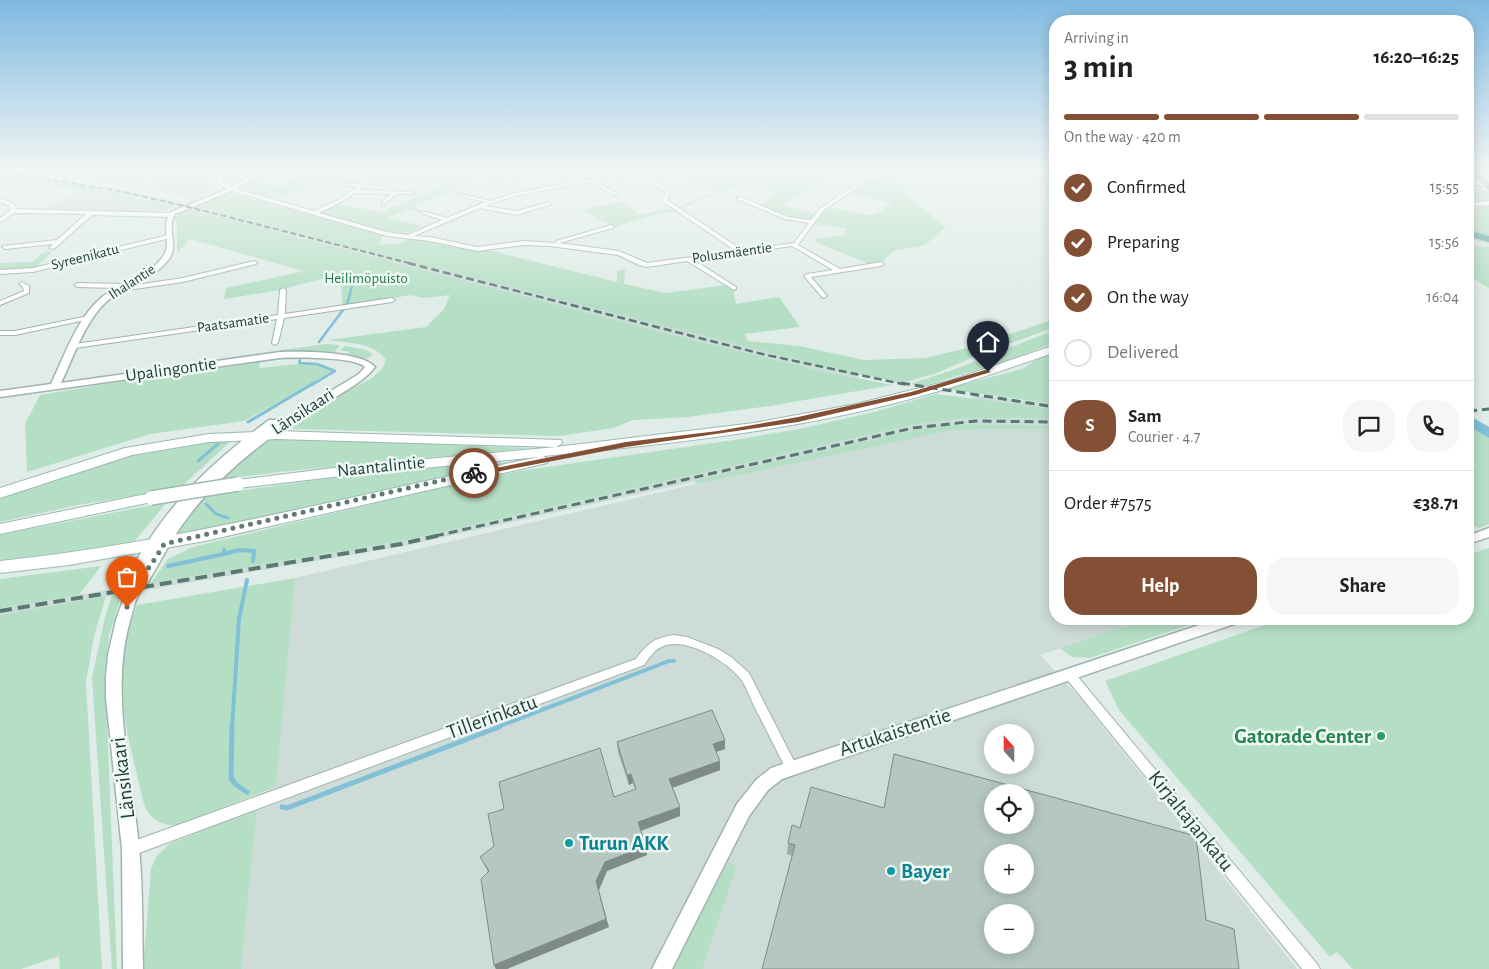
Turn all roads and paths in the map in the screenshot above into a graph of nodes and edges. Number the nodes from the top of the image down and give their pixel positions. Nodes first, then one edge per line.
1 (89, 214) edge
2 (171, 214) edge
3 (318, 214) edge
4 (431, 214) edge
5 (461, 214) edge
6 (685, 214) edge
7 (778, 214) edge
8 (818, 214) edge
9 (448, 220) junction
10 (811, 222) junction
11 (611, 227) dead end
12 (1474, 235) edge
13 (408, 236) junction
14 (168, 238) junction
15 (1489, 239) edge
16 (58, 242) junction
17 (550, 244) junction
18 (794, 244) junction
19 (1474, 244) edge
20 (1489, 245) edge
21 (5, 246) dead end
22 (52, 248) dead end
23 (740, 252) junction
24 (688, 259) junction
25 (254, 263) dead end
26 (880, 264) dead end
27 (230, 269) junction
28 (839, 271) junction
29 (0, 272) edge
30 (234, 277) dead end
31 (22, 284) dead end
32 (78, 285) dead end
33 (123, 287) junction
34 (734, 288) dead end
35 (283, 290) dead end
36 (824, 296) dead end
37 (392, 300) dead end
38 (0, 303) edge
39 (280, 316) junction
40 (88, 318) junction
41 (0, 333) edge
42 (274, 342) dead end
43 (75, 346) junction
44 (1049, 350) edge
45 (342, 359) junction
46 (362, 376) joint
47 (55, 386) junction
48 (0, 394) edge
49 (252, 436) junction
50 (266, 436) junction
51 (672, 439) junction
52 (626, 444) junction
53 (0, 493) edge
54 (0, 529) edge
55 (1489, 532) edge
56 (1474, 538) edge
57 (164, 544) junction
58 (148, 548) junction
59 (0, 567) edge
60 (133, 589) junction
61 (1214, 625) edge
62 (1069, 674) junction
63 (791, 767) junction
64 (131, 849) junction
65 (133, 969) edge
66 (662, 969) edge
67 (1312, 969) edge

1 - 16 street
2 - 14 street, Ihalantie
3 - 13 street
4 - 9 street
5 - 9 street
6 - 23 street
7 - 10 street
8 - 10 street, Polusmäentie
9 - 13 street
10 - 18 street, Polusmäentie
11 - 17 street
12 - 15 main road
13 - 17 street
14 - 29 street, Syreenikatu
14 - 33 street, Ihalantie
16 - 21 street
16 - 22 street
17 - 24 street, Polusmäentie
18 - 23 street, Polusmäentie
18 - 28 street
19 - 20 main road
23 - 24 street, Polusmäentie
24 - 34 street
25 - 27 street
26 - 28 street
27 - 30 street
27 - 33 street
28 - 36 street
31 - 38 street
32 - 33 street
33 - 40 street, Ihalantie
35 - 39 street
37 - 39 street, Paatsamatie
39 - 42 street
39 - 43 street, Paatsamatie
40 - 41 street
40 - 43 street, Ihalantie
43 - 47 street, Ihalantie
44 - 51 main road, Naantalintie
45 - 46 street, Upalingontie
45 - 47 street, Upalingontie
45 - 49 street, Länsikaari
46 - 50 street, Länsikaari
47 - 48 street, Upalingontie
49 - 50 main road
49 - 53 main road
49 - 58 street, Länsikaari
50 - 51 main road
50 - 57 street, Länsikaari
51 - 52 main road, Naantalintie
52 - 54 main road, Naantalintie, bridge
52 - 57 main road
55 - 56 street
57 - 58 main road
57 - 60 street, Länsikaari
58 - 59 main road
58 - 60 street, Länsikaari
60 - 64 street, Länsikaari
61 - 62 street, Artukaistentie
62 - 63 street, Artukaistentie
62 - 67 street, Kirjaltajankatu
63 - 64 street, Tillerinkatu
63 - 66 street, Artukaistentie
64 - 65 street, Länsikaari

